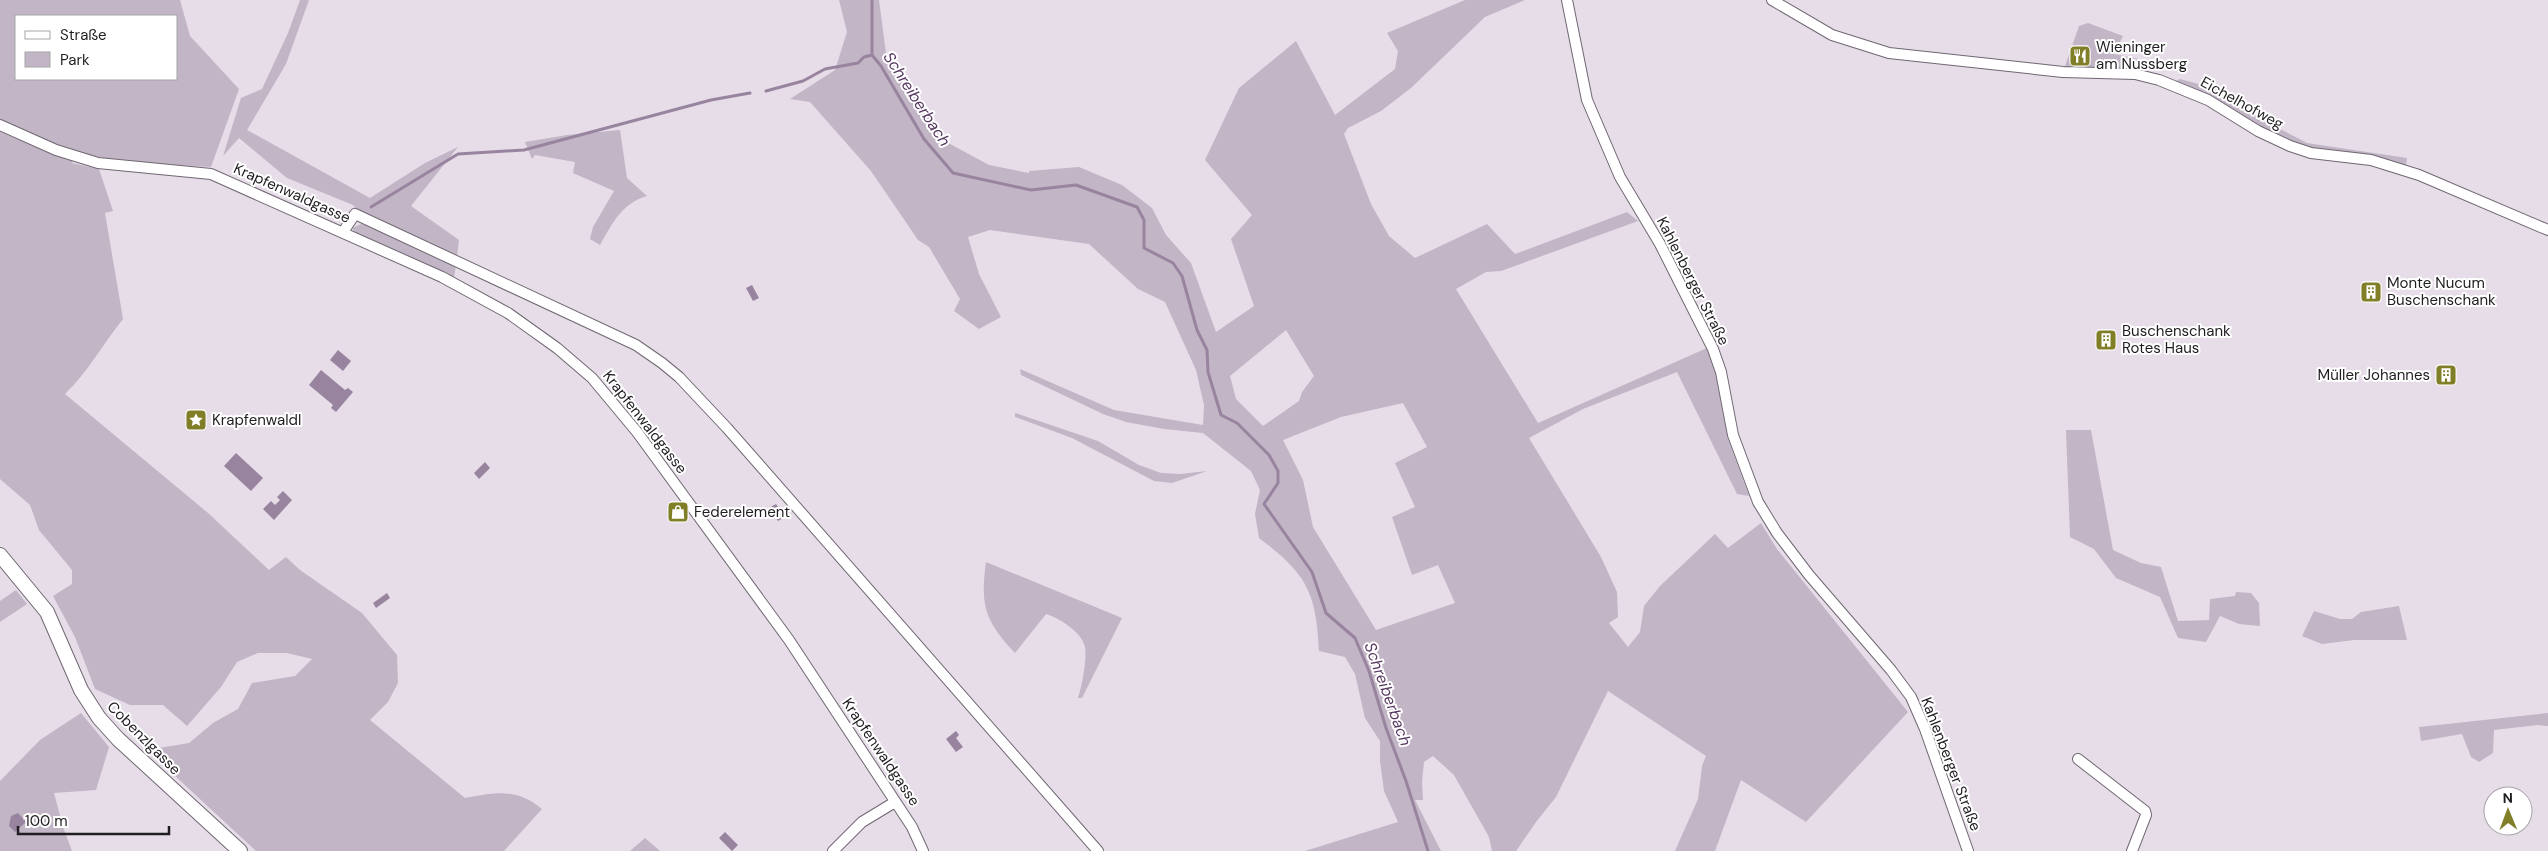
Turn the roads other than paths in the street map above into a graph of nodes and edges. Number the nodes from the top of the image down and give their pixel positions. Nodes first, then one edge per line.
1 (1567, 0) edge
2 (1772, 0) edge
3 (0, 124) edge
4 (2548, 230) edge
5 (343, 232) junction
6 (0, 555) edge
7 (2078, 759) dead end
8 (895, 802) junction
9 (240, 851) edge
10 (833, 851) edge
11 (923, 851) edge
12 (1098, 851) edge
13 (1968, 851) edge
14 (2132, 851) edge

1 - 13 street, Kahlenberger Straße
2 - 4 street, Eichelhofweg
3 - 5 street, Krapfenwaldgasse
5 - 8 street, Krapfenwaldgasse
5 - 12 street
6 - 9 street, Cobenzlgasse
7 - 14 street
8 - 10 street
8 - 11 street, Krapfenwaldgasse

